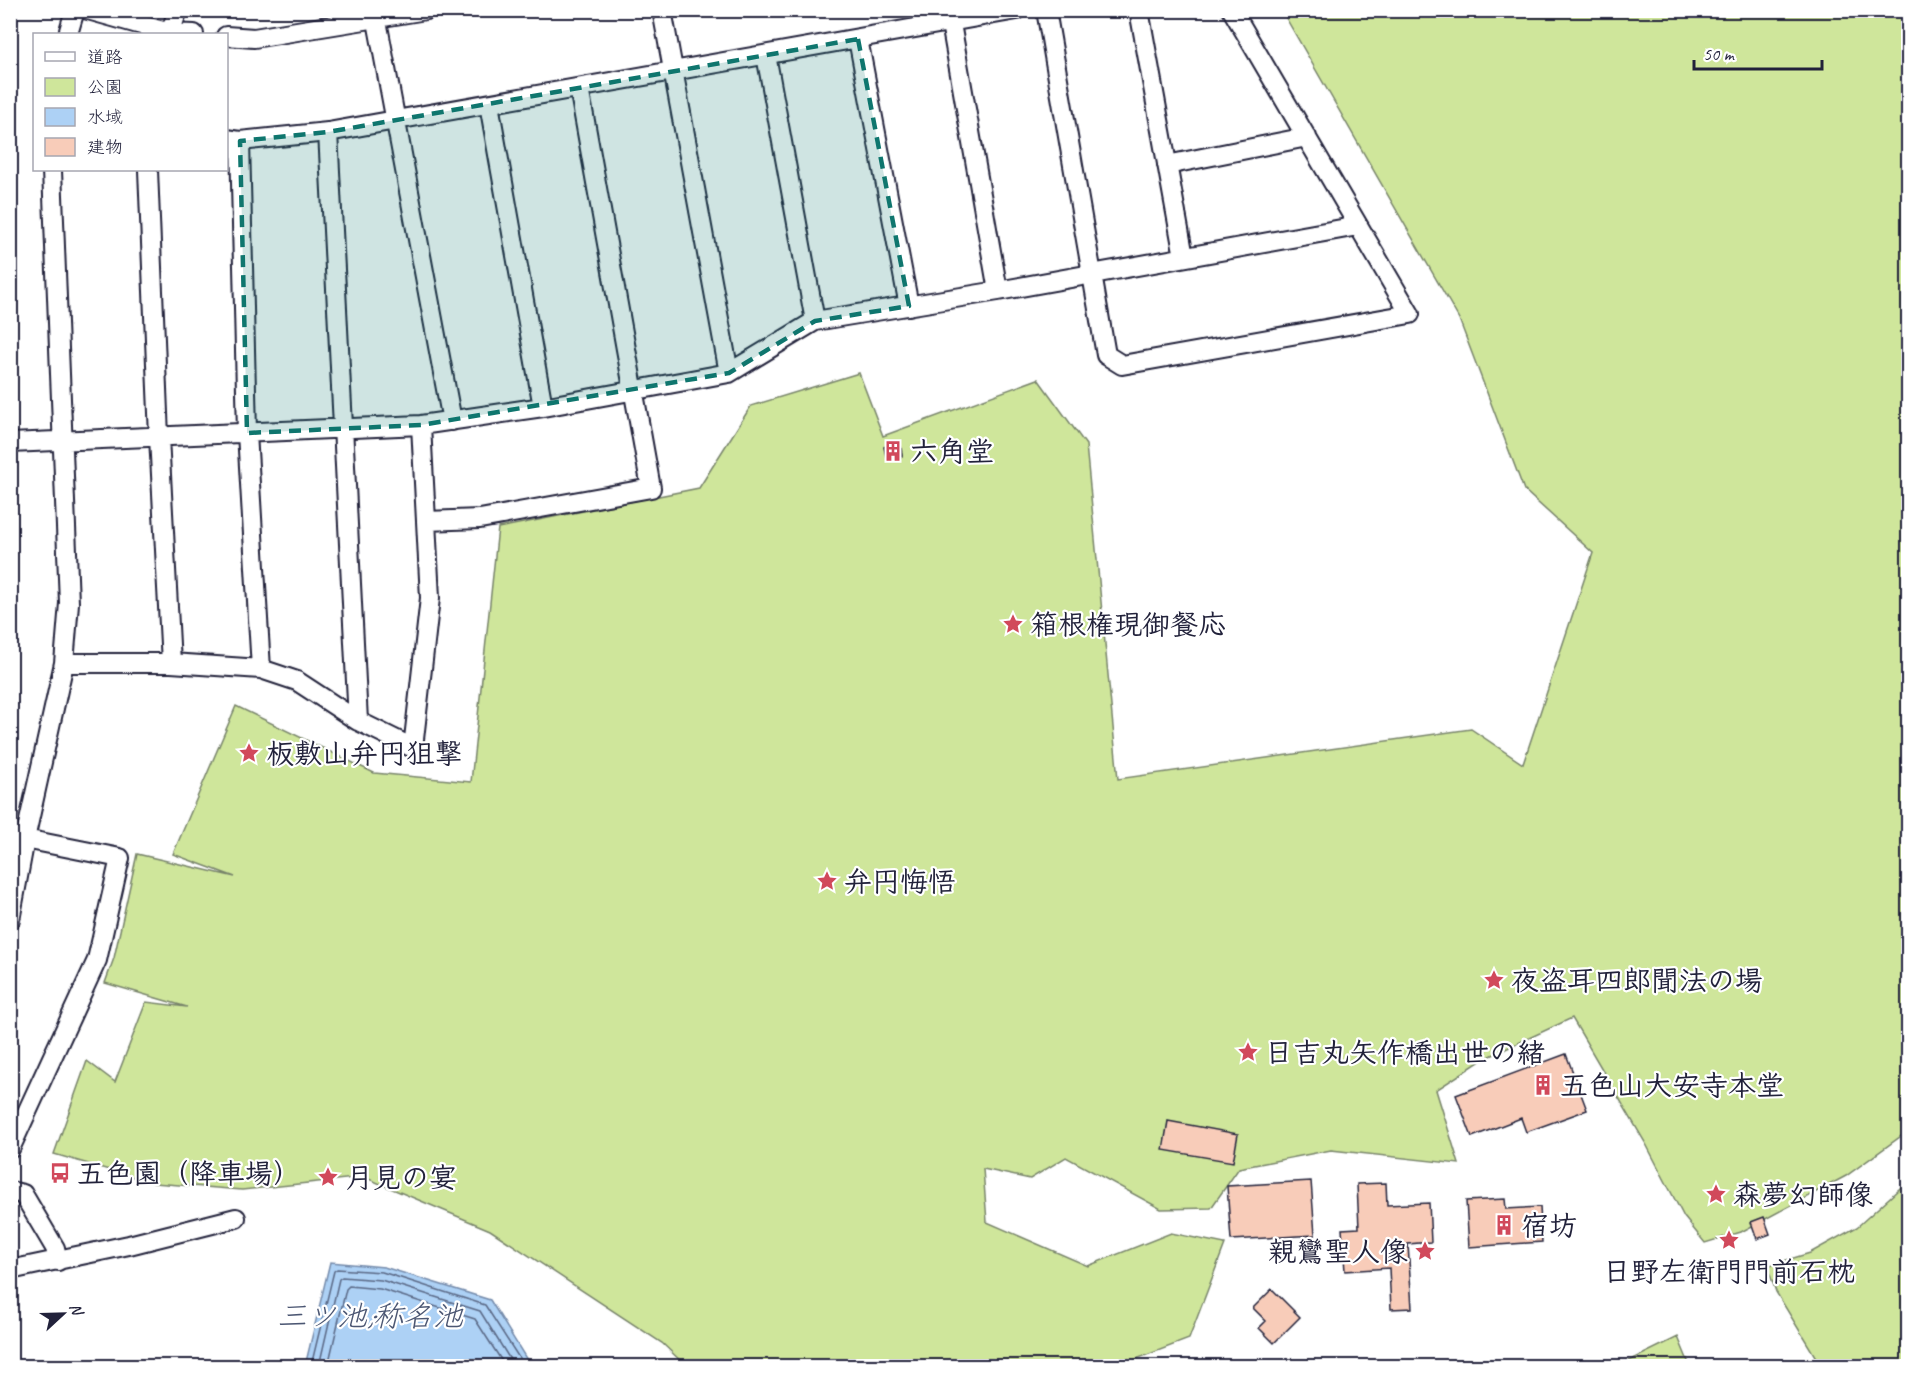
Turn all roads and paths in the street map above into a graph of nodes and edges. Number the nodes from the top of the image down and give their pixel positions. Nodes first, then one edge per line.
1 (75, 10) edge
2 (88, 10) edge
3 (178, 10) edge
4 (426, 10) edge
5 (662, 10) edge
6 (1017, 10) edge
7 (1046, 10) edge
8 (1139, 10) edge
9 (1232, 10) edge
10 (376, 15) edge
11 (950, 16) edge
12 (69, 33) edge
13 (170, 33) edge
14 (228, 36) edge
15 (858, 39) junction
16 (766, 56) junction
17 (673, 72) junction
18 (579, 88) junction
19 (489, 105) junction
20 (395, 119) junction
21 (328, 132) junction
22 (1307, 137) junction
23 (233, 140) edge
24 (1167, 165) junction
25 (52, 171) edge
26 (148, 171) edge
27 (1359, 226) junction
28 (1184, 257) junction
29 (1093, 275) junction
30 (998, 291) junction
31 (909, 306) junction
32 (815, 321) junction
33 (729, 373) junction
34 (634, 390) junction
35 (543, 407) junction
36 (452, 421) junction
37 (421, 426) junction
38 (343, 429) junction
39 (248, 433) junction
40 (159, 437) junction
41 (63, 441) junction
42 (10, 443) edge
43 (426, 521) junction
44 (64, 663) junction
45 (171, 663) junction
46 (261, 669) junction
47 (358, 721) junction
48 (18, 837) edge
49 (10, 920) edge
50 (10, 1149) edge
51 (10, 1191) edge
52 (236, 1218) dead end
53 (58, 1261) junction
54 (10, 1270) edge

1 - 12 street
2 - 13 street
3 - 13 street
4 - 10 street
5 - 17 street
6 - 11 street
7 - 29 street
8 - 24 street
9 - 22 street
10 - 14 street
10 - 20 street
11 - 15 street
11 - 30 street
15 - 16 street
15 - 31 street
16 - 17 street
16 - 32 street
17 - 18 street
17 - 33 street
18 - 19 street
18 - 34 street
19 - 20 street
19 - 35 street
20 - 21 street
20 - 36 street
21 - 23 street
21 - 38 street
22 - 24 street
22 - 27 street
23 - 39 street
24 - 28 street
25 - 41 street
26 - 40 street
27 - 28 street
27 - 29 street
28 - 29 street
29 - 30 street
30 - 31 street
31 - 32 street
32 - 33 street
33 - 34 street
34 - 35 street
34 - 43 street
35 - 36 street
36 - 37 street
37 - 38 street
37 - 43 street
38 - 39 street
38 - 47 street
39 - 40 street
39 - 46 street
40 - 41 street
40 - 45 street
41 - 42 street
41 - 44 street
43 - 47 street
44 - 45 street
44 - 48 street
45 - 46 street
46 - 47 street
48 - 49 street
48 - 50 street
51 - 53 street
52 - 53 street
53 - 54 street

